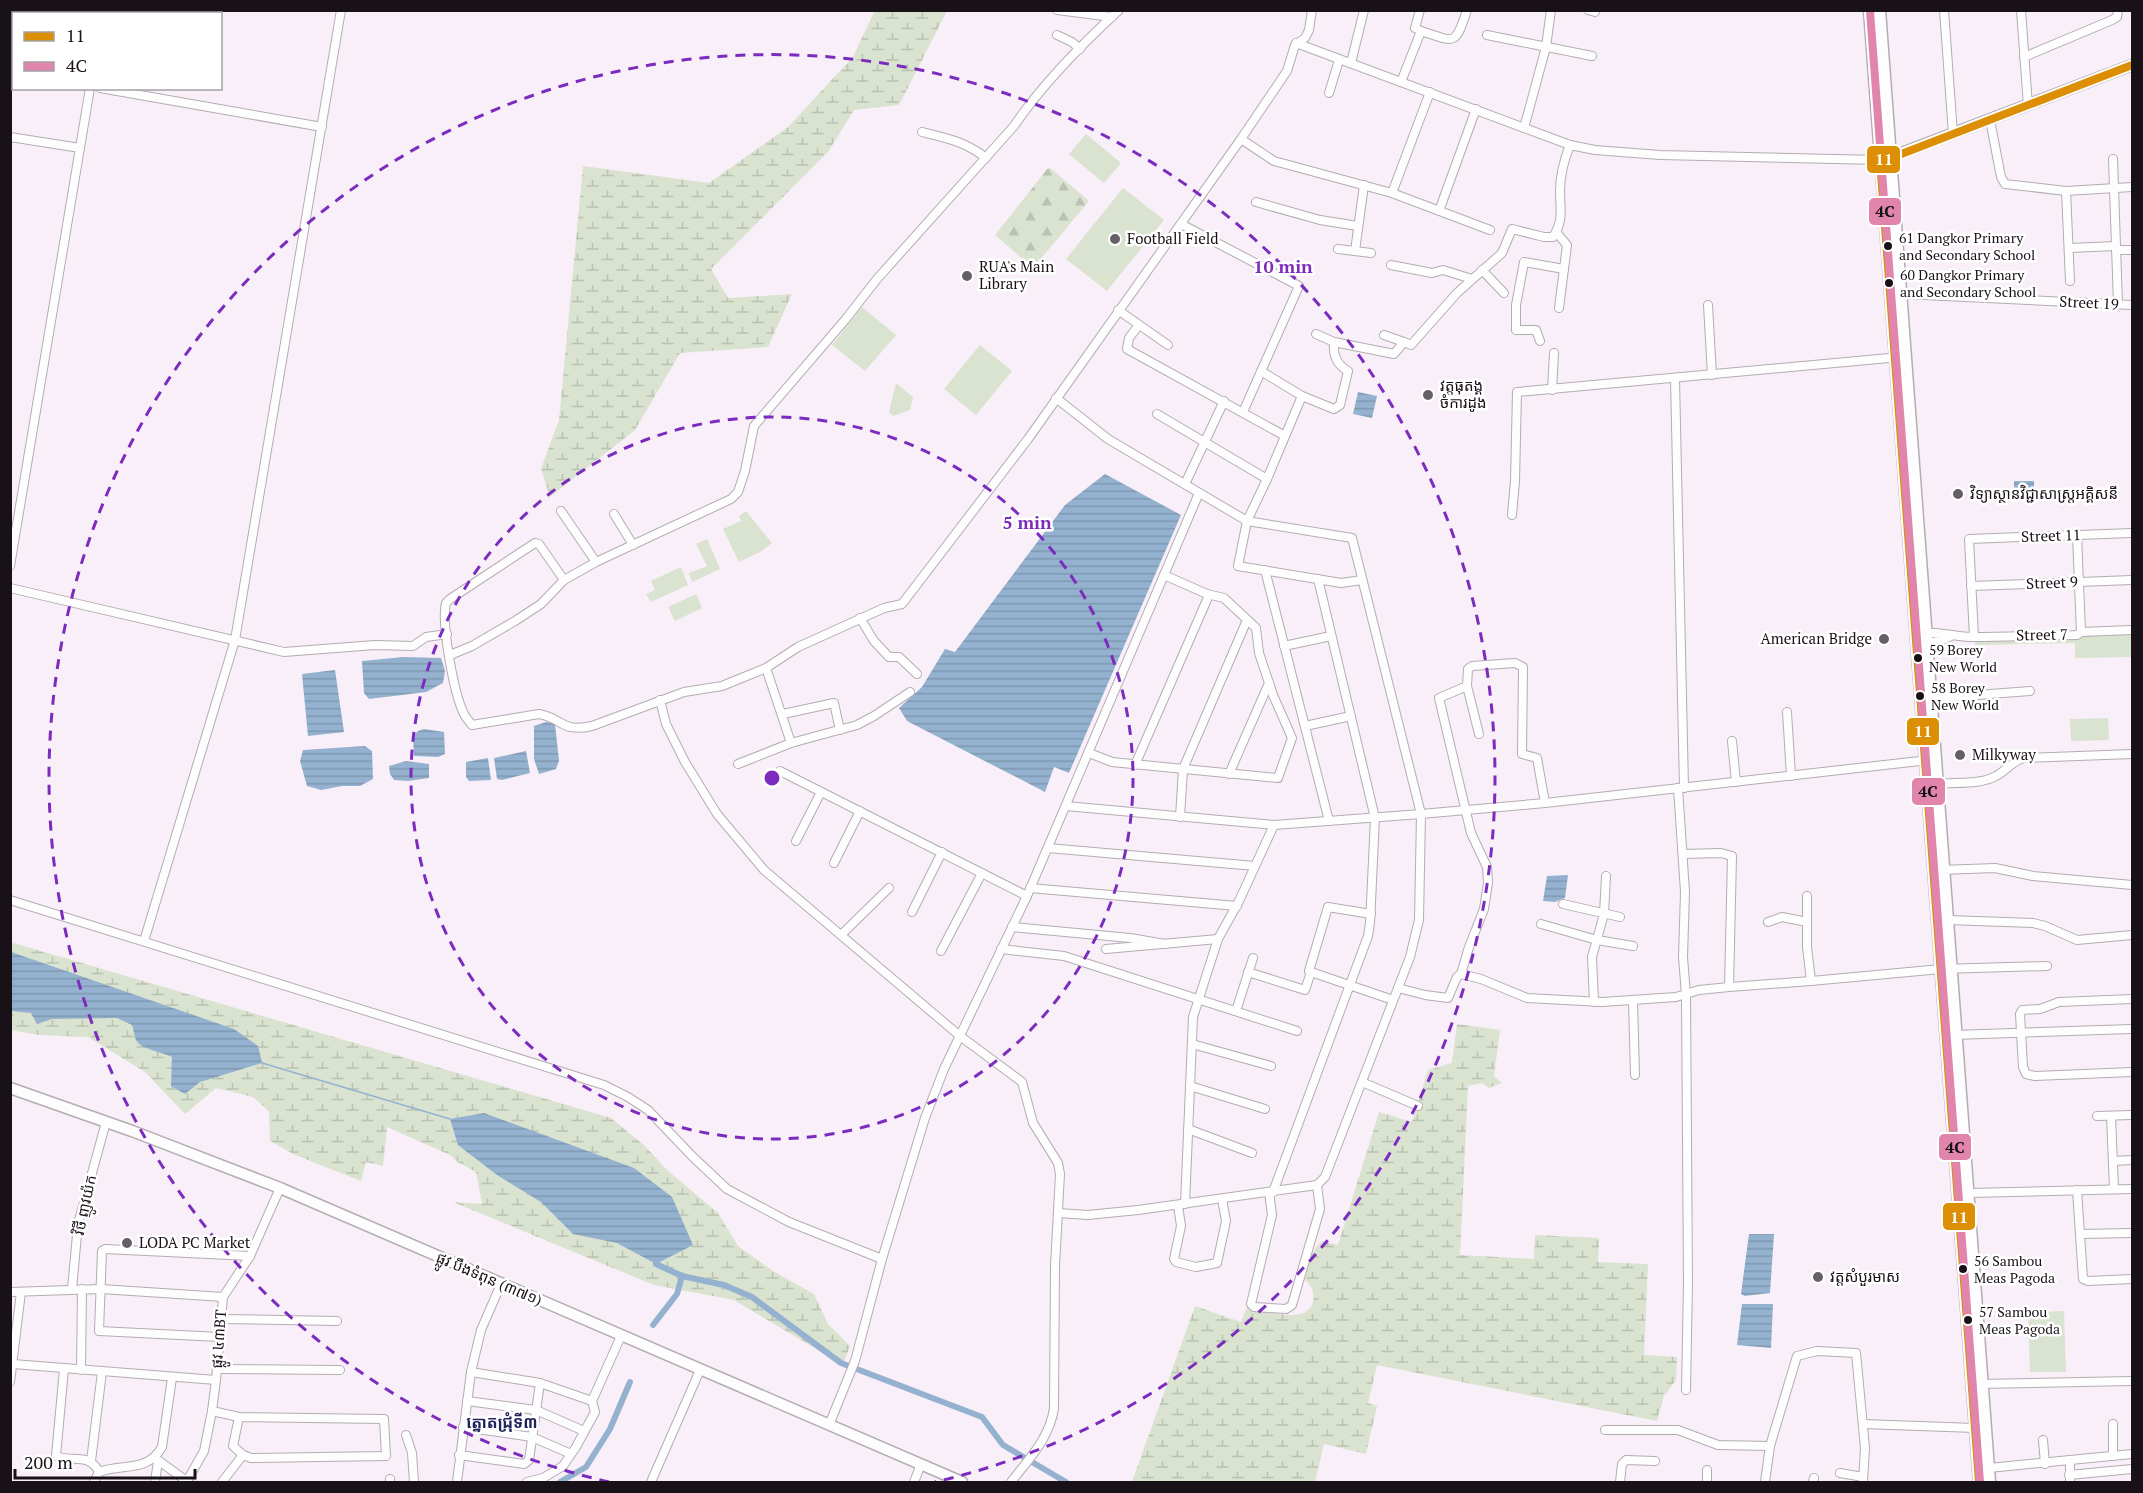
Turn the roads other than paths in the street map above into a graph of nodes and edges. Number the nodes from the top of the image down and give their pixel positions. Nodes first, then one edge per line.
1 (341, 10) edge
2 (1057, 10) edge
3 (1312, 10) edge
4 (1364, 10) edge
5 (1420, 10) edge
6 (1467, 10) edge
7 (1551, 10) edge
8 (1869, 10) edge
9 (1880, 10) edge
10 (1944, 10) edge
11 (2021, 10) edge
12 (2118, 10) edge
13 (1116, 14) edge
14 (1421, 31) junction
15 (1057, 35) dead end
16 (1487, 35) dead end
17 (1296, 43) junction
18 (1545, 47) junction
19 (1080, 49) junction
20 (1592, 56) dead end
21 (2024, 57) junction
22 (1339, 60) junction
23 (1351, 63) junction
24 (2133, 65) edge
25 (1401, 82) junction
26 (90, 90) edge
27 (111, 90) edge
28 (1430, 92) junction
29 (1329, 93) dead end
30 (2028, 106) junction
31 (1476, 109) junction
32 (1990, 120) junction
33 (322, 127) junction
34 (1524, 128) junction
35 (922, 132) dead end
36 (1953, 134) junction
37 (10, 137) edge
38 (1241, 139) junction
39 (1570, 145) junction
40 (80, 148) junction
41 (987, 158) junction
42 (1886, 159) junction
43 (2113, 159) dead end
44 (1364, 185) junction
45 (2133, 187) edge
46 (2114, 188) junction
47 (2066, 191) junction
48 (1392, 193) junction
49 (1256, 202) dead end
50 (1439, 211) junction
51 (1180, 224) junction
52 (1358, 226) junction
53 (1490, 230) dead end
54 (1556, 232) junction
55 (2069, 248) junction
56 (2116, 248) junction
57 (1338, 249) dead end
58 (2133, 250) edge
59 (1355, 251) junction
60 (1371, 253) dead end
61 (1391, 265) dead end
62 (1564, 269) junction
63 (1482, 270) junction
64 (1472, 279) junction
65 (2070, 281) dead end
66 (1504, 293) dead end
67 (1902, 294) junction
68 (2118, 304) junction
69 (1708, 305) dead end
70 (2133, 305) edge
71 (1559, 308) dead end
72 (1118, 310) junction
73 (1139, 325) junction
74 (1316, 334) dead end
75 (1384, 335) dead end
76 (1540, 341) dead end
77 (1334, 342) junction
78 (1404, 342) junction
79 (1168, 345) dead end
80 (1554, 353) dead end
81 (1900, 357) junction
82 (1261, 371) junction
83 (1712, 375) junction
84 (1675, 379) junction
85 (1552, 390) junction
86 (1302, 396) junction
87 (1056, 398) junction
88 (1224, 401) junction
89 (1243, 412) junction
90 (1157, 414) dead end
91 (1286, 436) junction
92 (1206, 442) junction
93 (1267, 478) junction
94 (1185, 484) junction
95 (1199, 493) junction
96 (561, 511) dead end
97 (614, 514) dead end
98 (1512, 515) dead end
99 (1247, 521) junction
100 (2133, 533) edge
101 (2077, 535) junction
102 (633, 545) junction
103 (596, 562) junction
104 (10, 566) edge
105 (1264, 570) junction
106 (1164, 575) junction
107 (1318, 579) junction
108 (564, 580) junction
109 (1362, 580) junction
110 (2133, 580) edge
111 (2079, 582) junction
112 (1971, 586) junction
113 (10, 588) edge
114 (1209, 595) junction
115 (860, 618) junction
116 (1247, 620) junction
117 (2133, 630) edge
118 (2080, 632) junction
119 (447, 634) junction
120 (1331, 636) junction
121 (1974, 637) junction
122 (1922, 638) junction
123 (235, 640) junction
124 (1284, 646) junction
125 (450, 655) junction
126 (766, 668) junction
127 (917, 674) dead end
128 (1269, 683) junction
129 (1467, 686) junction
130 (2030, 691) dead end
131 (910, 692) dead end
132 (1926, 699) junction
133 (660, 700) junction
134 (1787, 712) dead end
135 (783, 714) junction
136 (1351, 716) junction
137 (1305, 726) junction
138 (840, 730) junction
139 (1479, 734) dead end
140 (1732, 741) dead end
141 (791, 742) junction
142 (1089, 753) junction
143 (2133, 754) edge
144 (1931, 760) junction
145 (738, 764) dead end
146 (1134, 765) junction
147 (1183, 769) junction
148 (780, 771) dead end
149 (1229, 774) junction
150 (1791, 776) junction
151 (1736, 782) junction
152 (1938, 784) junction
153 (1681, 788) junction
154 (821, 792) junction
155 (1545, 803) junction
156 (1066, 806) junction
157 (1466, 810) junction
158 (860, 811) junction
159 (1421, 814) junction
160 (1180, 817) junction
161 (1375, 818) junction
162 (1329, 821) junction
163 (1274, 825) junction
164 (796, 841) dead end
165 (1048, 848) junction
166 (942, 852) junction
167 (1683, 854) junction
168 (834, 863) dead end
169 (1255, 866) junction
170 (1939, 870) junction
171 (982, 873) junction
172 (1606, 876) dead end
173 (2133, 885) edge
174 (889, 888) dead end
175 (1029, 892) junction
176 (1807, 896) dead end
177 (10, 900) edge
178 (1563, 904) dead end
179 (1237, 906) junction
180 (912, 912) dead end
181 (1371, 914) junction
182 (1604, 914) junction
183 (1620, 917) dead end
184 (1948, 920) junction
185 (1768, 922) dead end
186 (1807, 922) junction
187 (1540, 924) dead end
188 (1012, 927) junction
189 (2133, 934) edge
190 (841, 935) junction
191 (1218, 939) junction
192 (1597, 940) junction
193 (144, 941) junction
194 (1165, 944) junction
195 (1633, 946) dead end
196 (1002, 949) junction
197 (1106, 949) dead end
198 (941, 951) dead end
199 (1253, 958) dead end
200 (2047, 966) dead end
201 (1946, 969) junction
202 (1248, 972) junction
203 (1311, 972) junction
204 (1461, 974) junction
205 (1811, 981) junction
206 (1350, 985) junction
207 (1729, 987) junction
208 (1398, 988) junction
209 (1686, 995) junction
210 (1198, 999) junction
211 (2133, 999) edge
212 (1393, 1000) junction
213 (1633, 1001) junction
214 (1594, 1002) junction
215 (1236, 1011) junction
216 (2133, 1029) edge
217 (1297, 1031) dead end
218 (2021, 1033) junction
219 (1951, 1035) junction
220 (960, 1036) junction
221 (1192, 1044) junction
222 (1271, 1066) dead end
223 (2133, 1072) edge
224 (1635, 1075) dead end
225 (1362, 1082) junction
226 (1190, 1086) junction
227 (10, 1088) edge
228 (1418, 1106) dead end
229 (1265, 1109) dead end
230 (2133, 1115) edge
231 (2097, 1116) dead end
232 (2111, 1116) junction
233 (106, 1122) junction
234 (1188, 1129) junction
235 (1252, 1153) dead end
236 (2133, 1160) edge
237 (2113, 1161) junction
238 (1317, 1185) junction
239 (280, 1188) junction
240 (2114, 1189) junction
241 (2133, 1189) edge
242 (2077, 1190) junction
243 (1271, 1192) junction
244 (1969, 1193) junction
245 (1222, 1199) junction
246 (1182, 1205) junction
247 (1058, 1213) junction
248 (2133, 1233) edge
249 (2080, 1234) junction
250 (250, 1256) junction
251 (882, 1259) junction
252 (2133, 1280) edge
253 (501, 1284) junction
254 (77, 1289) junction
255 (101, 1289) junction
256 (10, 1292) edge
257 (21, 1292) junction
258 (223, 1297) junction
259 (220, 1318) junction
260 (337, 1321) dead end
261 (621, 1336) junction
262 (220, 1337) junction
263 (13, 1364) junction
264 (64, 1369) junction
265 (217, 1369) junction
266 (81, 1370) junction
267 (340, 1370) dead end
268 (700, 1370) junction
269 (102, 1372) junction
270 (471, 1372) junction
271 (172, 1378) junction
272 (216, 1380) junction
273 (2133, 1381) edge
274 (10, 1382) edge
275 (540, 1383) junction
276 (1978, 1384) junction
277 (1686, 1390) dead end
278 (467, 1401) junction
279 (592, 1401) junction
280 (536, 1410) junction
281 (212, 1411) junction
282 (239, 1417) junction
283 (1863, 1424) junction
284 (2113, 1424) dead end
285 (829, 1425) junction
286 (463, 1427) junction
287 (1975, 1428) junction
288 (1605, 1430) dead end
289 (584, 1431) junction
290 (406, 1435) dead end
291 (532, 1437) junction
292 (2043, 1440) dead end
293 (1770, 1446) junction
294 (571, 1454) junction
295 (2133, 1454) edge
296 (243, 1455) junction
297 (459, 1455) junction
298 (2113, 1456) junction
299 (157, 1460) junction
300 (2070, 1460) junction
301 (91, 1461) junction
302 (1655, 1461) dead end
303 (921, 1464) junction
304 (2045, 1464) junction
305 (1989, 1468) junction
306 (2133, 1469) edge
307 (1707, 1470) dead end
308 (99, 1472) junction
309 (1839, 1473) dead end
310 (2070, 1479) edge
311 (1863, 1480) edge
312 (94, 1482) edge
313 (155, 1482) edge
314 (188, 1482) edge
315 (222, 1482) edge
316 (414, 1482) edge
317 (457, 1482) edge
318 (526, 1482) edge
319 (651, 1482) edge
320 (914, 1482) edge
321 (962, 1482) edge
322 (1011, 1482) edge
323 (1620, 1482) edge
324 (1707, 1482) edge
325 (1765, 1482) edge
326 (1979, 1482) edge
327 (1990, 1482) edge

1 - 33 street
2 - 13 street
3 - 17 street
4 - 23 street
5 - 14 street
6 - 14 street
7 - 18 street
8 - 42 main road
9 - 42 main road
10 - 36 street
11 - 21 street
12 - 21 street
13 - 19 street
14 - 25 street
15 - 19 street
16 - 18 street
17 - 22 street
17 - 38 street
18 - 20 street
18 - 34 street
19 - 41 street
21 - 30 street
22 - 23 street
22 - 29 street
23 - 25 street
24 - 30 main road
25 - 28 street
26 - 40 street
27 - 33 street
28 - 31 street
28 - 48 street
30 - 32 main road
31 - 34 street
31 - 50 street
32 - 36 main road
32 - 47 street
33 - 123 street
34 - 39 street
35 - 41 street
36 - 42 main road
37 - 40 street
38 - 44 street
38 - 51 street
39 - 42 street
39 - 54 street
40 - 104 street
41 - 102 street
42 - 67 main road
42 - 81 main road
43 - 46 street
44 - 48 street
44 - 52 street
45 - 46 street
46 - 47 street
46 - 56 street
47 - 55 street
48 - 50 street
49 - 52 street
50 - 53 street
51 - 72 street
51 - 82 street
52 - 59 street
54 - 62 street
54 - 63 street
55 - 56 street
55 - 65 street
56 - 58 street
56 - 68 street
57 - 59 street
59 - 60 street
61 - 64 street
62 - 71 street
62 - 76 street
63 - 64 street
63 - 66 street
64 - 78 street
67 - 68 street, Street 19
67 - 81 main road
68 - 70 street, Street 19
69 - 83 street
72 - 73 street
72 - 87 street
73 - 79 street
73 - 88 street
74 - 77 street
75 - 78 street
77 - 78 street
77 - 86 street
80 - 85 street
81 - 83 street
81 - 122 main road
82 - 86 street
82 - 89 street
83 - 84 street
84 - 85 street
84 - 153 street
85 - 98 street
86 - 91 street
87 - 94 street
87 - 115 street
88 - 89 street
88 - 92 street
89 - 91 street
90 - 92 street
91 - 93 street
92 - 93 street
92 - 94 street
93 - 99 street
94 - 95 street
95 - 99 street
95 - 106 street
96 - 103 street
97 - 102 street
99 - 105 street
99 - 109 street
100 - 101 street, Street 11
101 - 111 street
101 - 112 street, Street 11
102 - 103 street
103 - 108 street
105 - 107 street
105 - 124 street
106 - 114 street
106 - 142 street
107 - 109 street
107 - 120 street
108 - 119 street
108 - 125 street
109 - 159 street
110 - 111 street, Street 9
111 - 112 street, Street 9
111 - 118 street
112 - 121 street
113 - 123 street
114 - 116 street
114 - 146 street
115 - 126 street
115 - 127 street
116 - 128 street
116 - 147 street
117 - 118 street, Street 7
118 - 121 street, Street 7
119 - 123 street
119 - 125 street
120 - 124 street
120 - 136 street
121 - 122 street, Street 7
122 - 132 main road
123 - 193 street
124 - 137 street
125 - 133 street
126 - 133 street
126 - 135 street
128 - 149 street
128 - 149 street
129 - 139 street
129 - 155 street
129 - 157 street
130 - 132 street
131 - 138 street
132 - 144 main road
133 - 190 street
134 - 150 street
135 - 138 street
135 - 141 street
136 - 137 street
136 - 161 street
137 - 162 street
138 - 141 street
140 - 151 street
141 - 145 street
142 - 146 street
142 - 156 street
143 - 152 street
144 - 150 street
144 - 152 main road
144 - 170 main road
146 - 147 street
147 - 149 street
147 - 160 street
148 - 154 street
150 - 151 street
151 - 153 street
152 - 170 main road
153 - 155 street
153 - 167 street
154 - 158 street
154 - 164 street
155 - 157 street
156 - 160 street
156 - 165 street
157 - 159 street
157 - 204 street
158 - 166 street
158 - 168 street
159 - 161 street
159 - 208 street
160 - 163 street
161 - 162 street
161 - 181 street
162 - 163 street
163 - 169 street
165 - 169 street
165 - 175 street
166 - 171 street
166 - 180 street
167 - 207 street
167 - 209 street
169 - 179 street
170 - 173 street
170 - 184 main road
170 - 201 main road
171 - 175 street
171 - 198 street
172 - 182 street
174 - 190 street
175 - 179 street
175 - 188 street
176 - 186 street
177 - 193 street
178 - 182 street
179 - 191 street
181 - 203 street
181 - 206 street
182 - 183 street
182 - 192 street
184 - 189 street
184 - 201 main road
185 - 186 street
186 - 205 street
187 - 192 street
188 - 194 street
188 - 196 street
190 - 220 street
191 - 194 street
191 - 210 street
192 - 195 street
192 - 214 street
193 - 251 street
194 - 197 street
196 - 210 street
196 - 220 street
199 - 202 street
200 - 201 street
201 - 205 street
201 - 219 main road
202 - 203 street
202 - 215 street
203 - 206 street
204 - 208 street
204 - 214 street
205 - 207 street
206 - 212 street
206 - 243 street
207 - 209 street
208 - 212 street
209 - 213 street
209 - 277 street
210 - 215 street
210 - 221 street
211 - 218 street
212 - 225 street
213 - 214 street
213 - 224 street
215 - 217 street
216 - 218 street
218 - 219 street
218 - 223 street
219 - 244 main road
219 - 276 main road
220 - 247 street
220 - 251 street
221 - 222 street
221 - 226 street
225 - 228 street
225 - 238 street
226 - 229 street
226 - 234 street
227 - 233 main road, ផ្លូវ បឹងទំពុន (៣៧១)
230 - 232 street
231 - 232 street
232 - 237 street
233 - 239 main road, ផ្លូវ បឹងទំពុន (៣៧១)
233 - 254 street, វិថី ញូវយ៉ក
234 - 235 street
234 - 246 street
236 - 237 street
237 - 240 street
238 - 243 street
238 - 243 street
239 - 250 street, ផ្លូវ ៤៣BT
239 - 253 main road, ផ្លូវ បឹងទំពុន (៣៧១)
240 - 241 street
240 - 242 street
242 - 244 street
242 - 249 street
243 - 245 street
244 - 276 main road
245 - 246 street
245 - 246 street
246 - 247 street
247 - 322 street
248 - 249 street
249 - 252 street
250 - 255 street
250 - 258 street, ផ្លូវ ៤៣BT
251 - 285 street
253 - 261 main road, ផ្លូវ បឹងទំពុន (៣៧១)
253 - 270 street
254 - 255 street
254 - 257 street
254 - 266 street, វិថី ញូវយ៉ក
255 - 258 street
255 - 262 street
256 - 257 street
257 - 263 street
258 - 259 street, ផ្លូវ ៤៣BT
259 - 260 street
259 - 262 street, ផ្លូវ ៤៣BT
261 - 268 main road, ផ្លូវ បឹងទំពុន (៣៧១)
261 - 279 street
262 - 265 street, ផ្លូវ ៤៣BT
263 - 264 street, ផ្លូវ ៤៣BT
263 - 274 street
264 - 266 street, ផ្លូវ ៤៣BT
264 - 301 street
265 - 267 street
265 - 272 street, ផ្លូវ ៤៣BT
266 - 269 street, ផ្លូវ ៤៣BT
268 - 285 main road, ផ្លូវ បឹងទំពុន (៣៧១)
268 - 319 street
269 - 271 street, ផ្លូវ ៤៣BT
269 - 301 street
270 - 275 street
270 - 278 street
271 - 272 street, ផ្លូវ ៤៣BT
271 - 299 street
272 - 281 street
273 - 276 street
275 - 279 street
275 - 280 street
276 - 287 main road
276 - 305 main road
278 - 280 street
278 - 286 street
279 - 289 street
280 - 289 street
280 - 291 street
281 - 282 street
281 - 314 street
282 - 296 street
282 - 296 street
283 - 287 street
283 - 293 street
283 - 311 street
284 - 298 street
285 - 303 main road, ផ្លូវ បឹងទំពុន (៣៧១)
286 - 291 street
286 - 297 street
287 - 326 main road
288 - 293 street
289 - 294 street
290 - 316 street
291 - 294 street
291 - 297 street
292 - 304 street
293 - 325 street
294 - 318 street
295 - 298 street
296 - 315 street
297 - 317 street
298 - 300 street
299 - 308 street
299 - 313 street
299 - 314 street
300 - 304 street
300 - 310 street
301 - 308 street
302 - 323 street
303 - 320 street
303 - 321 main road, ផ្លូវ បឹងទំពុន (៣៧១)
304 - 305 street
305 - 327 main road
306 - 310 street
307 - 324 street
308 - 312 street
309 - 311 street

